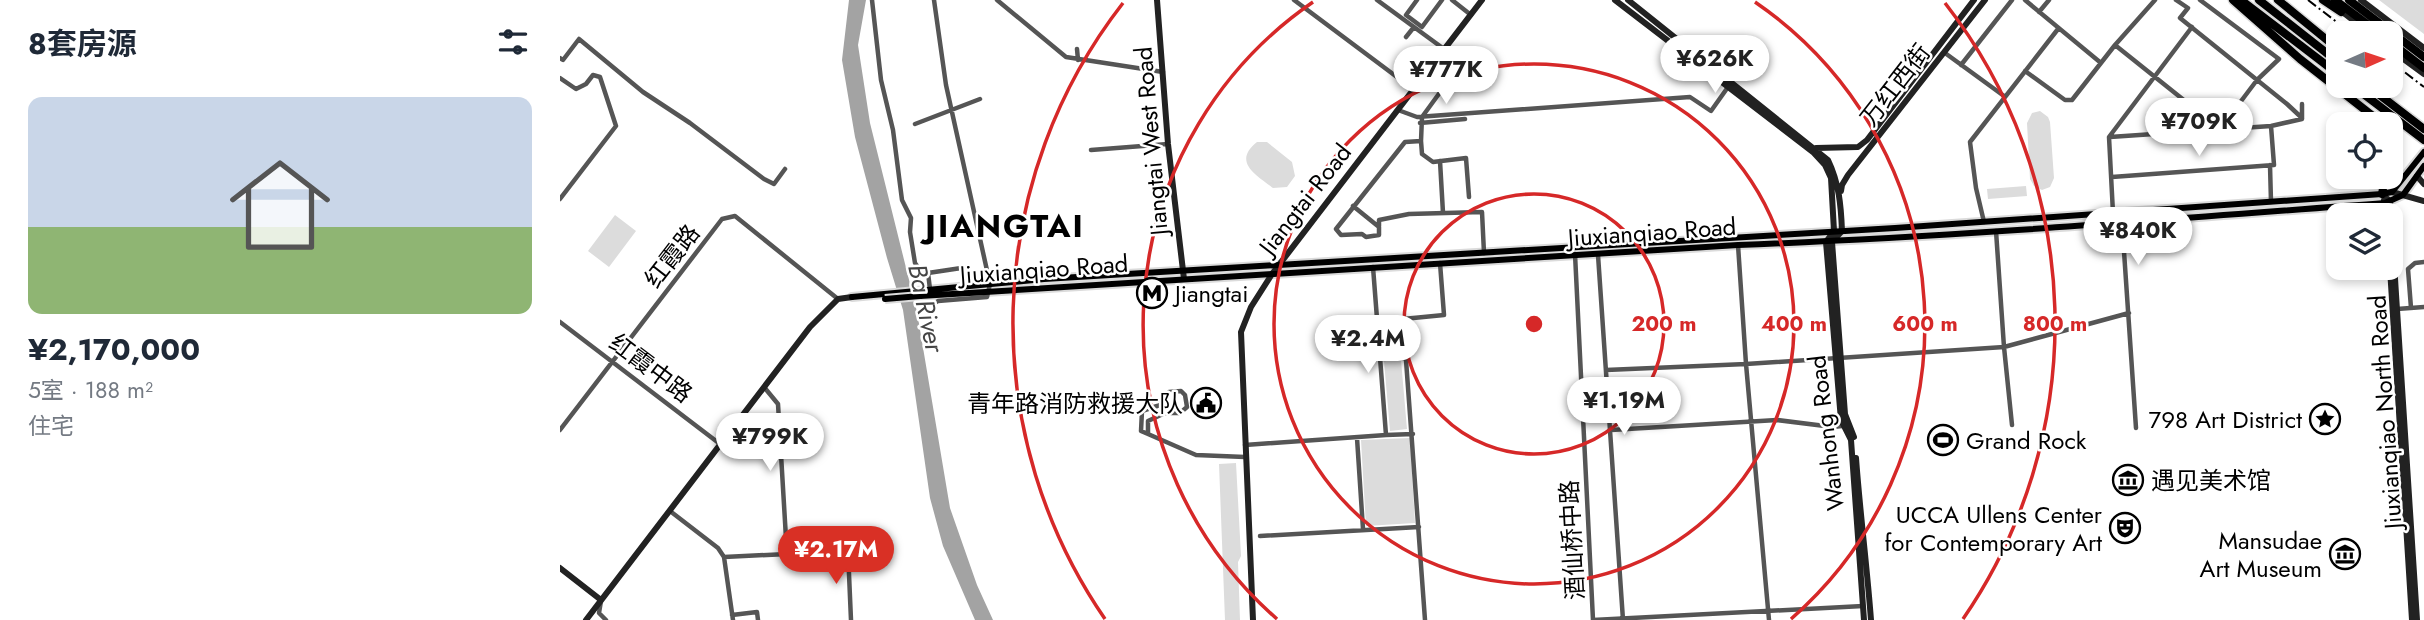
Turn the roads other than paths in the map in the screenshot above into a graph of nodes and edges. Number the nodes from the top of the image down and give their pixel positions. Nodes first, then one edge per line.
1 (872, 0) edge
2 (934, 0) edge
3 (997, 0) edge
4 (1157, 0) edge
5 (1294, 0) edge
6 (1377, 0) edge
7 (1417, 0) edge
8 (1442, 0) edge
9 (1452, 0) edge
10 (1482, 0) edge
11 (1615, 0) edge
12 (1974, 0) edge
13 (1985, 0) edge
14 (2012, 0) edge
15 (2025, 0) edge
16 (2049, 0) edge
17 (2155, 0) edge
18 (2176, 0) edge
19 (2200, 0) edge
20 (2232, 0) edge
21 (2241, 0) edge
22 (2259, 0) edge
23 (2278, 0) edge
24 (2325, 0) edge
25 (2335, 0) edge
26 (2349, 0) edge
27 (2361, 0) edge
28 (1627, 2) edge
29 (2039, 12) junction
30 (2341, 12) joint
31 (1471, 15) junction
32 (2353, 21) edge
33 (2363, 21) edge
34 (1414, 27) junction
35 (2192, 27) junction
36 (2058, 29) junction
37 (1406, 37) dead end
38 (2326, 39) edge
39 (2115, 45) junction
40 (2424, 48) edge
41 (1077, 49) dead end
42 (1444, 49) junction
43 (2403, 52) edge
44 (1945, 53) junction
45 (2326, 53) edge
46 (2424, 57) edge
47 (560, 58) edge
48 (2403, 59) edge
49 (1078, 60) junction
50 (2101, 63) junction
51 (1961, 65) junction
52 (2326, 65) edge
53 (2424, 68) edge
54 (2025, 71) junction
55 (1163, 72) junction
56 (2424, 74) edge
57 (2154, 77) junction
58 (560, 78) edge
59 (1449, 80) dead end
60 (2258, 80) junction
61 (1728, 87) junction
62 (1414, 90) junction
63 (2004, 96) junction
64 (2372, 98) edge
65 (2380, 98) edge
66 (980, 99) dead end
67 (2302, 104) dead end
68 (1398, 110) junction
69 (952, 111) junction
70 (2368, 112) edge
71 (2393, 112) edge
72 (2395, 112) edge
73 (1422, 117) junction
74 (2403, 118) edge
75 (1465, 119) dead end
76 (2302, 119) junction
77 (2403, 120) edge
78 (1420, 123) junction
79 (915, 124) dead end
80 (2271, 126) junction
81 (2220, 129) junction
82 (2424, 129) edge
83 (2109, 137) junction
84 (2424, 140) edge
85 (1421, 141) junction
86 (1168, 144) junction
87 (1815, 148) junction
88 (1091, 150) dead end
89 (2424, 152) edge
90 (1440, 161) junction
91 (2270, 165) junction
92 (2424, 166) edge
93 (785, 169) dead end
94 (2417, 176) junction
95 (2112, 177) junction
96 (2424, 184) edge
97 (2386, 189) edge
98 (2392, 192) junction
99 (2403, 195) junction
100 (1469, 197) dead end
101 (1840, 197) junction
102 (2386, 199) junction
103 (560, 200) edge
104 (2424, 201) edge
105 (2272, 203) junction
106 (2386, 203) edge
107 (1353, 206) junction
108 (1443, 213) junction
109 (2113, 214) junction
110 (1984, 222) junction
111 (2122, 222) junction
112 (1379, 227) junction
113 (1996, 230) junction
114 (1838, 231) junction
115 (1829, 242) junction
116 (1738, 246) junction
117 (1574, 248) junction
118 (1484, 253) junction
119 (1598, 255) junction
120 (1575, 256) junction
121 (2424, 262) edge
122 (1440, 263) junction
123 (1280, 265) junction
124 (968, 267) dead end
125 (1373, 267) junction
126 (928, 273) junction
127 (1272, 274) junction
128 (1184, 275) junction
129 (2390, 280) edge
130 (990, 288) junction
131 (930, 289) junction
132 (920, 294) junction
133 (838, 299) junction
134 (932, 305) dead end
135 (2424, 307) edge
136 (2411, 308) junction
137 (2397, 309) junction
138 (2129, 313) junction
139 (1403, 318) junction
140 (1377, 320) junction
141 (560, 322) edge
142 (2004, 347) junction
143 (1839, 357) junction
144 (1405, 358) junction
145 (1380, 359) junction
146 (613, 361) junction
147 (1745, 364) junction
148 (1606, 370) junction
149 (763, 387) junction
150 (1750, 422) junction
151 (2012, 425) dead end
152 (1842, 426) junction
153 (2136, 428) dead end
154 (560, 430) edge
155 (1611, 430) junction
156 (1148, 434) junction
157 (1413, 434) junction
158 (1386, 435) junction
159 (1357, 438) junction
160 (720, 444) junction
161 (1245, 445) junction
162 (1245, 457) junction
163 (670, 511) junction
164 (1419, 527) junction
165 (1363, 529) junction
166 (1260, 536) dead end
167 (787, 555) junction
168 (724, 557) junction
169 (560, 568) edge
170 (601, 600) junction
171 (1863, 606) junction
172 (1768, 611) junction
173 (732, 617) edge
174 (1689, 617) edge
175 (1623, 619) edge
176 (586, 620) edge
177 (606, 620) edge
178 (758, 620) edge
179 (851, 620) edge
180 (1253, 620) edge
181 (1425, 620) edge
182 (1594, 620) edge
183 (1769, 620) edge
184 (1864, 620) edge
185 (1871, 620) edge
186 (2412, 620) edge
187 (2417, 620) edge

1 - 126 street
2 - 69 street
3 - 49 street
4 - 55 main road, Jiangtai West Road
5 - 62 street
6 - 34 street
7 - 8 street
9 - 31 street
10 - 31 main road, Jiangtai Road
11 - 28 main road
12 - 87 main road, 万红西街
13 - 44 main road, 万红西街
14 - 51 street
15 - 29 street
16 - 29 street
17 - 39 street
18 - 35 street
19 - 60 street
20 - 70 highway
21 - 52 highway
22 - 45 highway
23 - 38 highway
24 - 30 highway
25 - 33 highway
26 - 46 highway
27 - 40 main road
28 - 61 main road
28 - 87 main road
29 - 36 street
30 - 32 main road
31 - 42 main road, Jiangtai Road
34 - 37 street
34 - 42 street
35 - 57 street
35 - 60 street
36 - 50 street
36 - 54 street
39 - 50 street
39 - 57 street
41 - 49 street
42 - 62 main road, Jiangtai Road
43 - 53 highway
44 - 51 street
44 - 101 main road, 万红西街
47 - 93 street
48 - 56 main road
49 - 55 street
50 - 54 street
51 - 63 street
54 - 63 street
55 - 86 main road, Jiangtai West Road
57 - 81 street
57 - 83 street
58 - 103 street
59 - 73 street
60 - 76 street
60 - 81 street
61 - 73 street
61 - 114 main road
62 - 68 main road, Jiangtai Road
63 - 110 street
64 - 71 highway
65 - 72 highway
66 - 69 street
67 - 76 street
68 - 73 street
68 - 123 main road, Jiangtai Road
69 - 79 street
69 - 130 street
73 - 78 street
74 - 82 highway
75 - 78 street
76 - 80 street
77 - 84 highway
78 - 85 street
80 - 81 street
80 - 91 street
81 - 83 street
83 - 95 street
85 - 90 street
85 - 107 street
86 - 88 street
86 - 128 main road, Jiangtai West Road
87 - 101 main road
89 - 98 main road
90 - 100 street
90 - 108 street
91 - 95 street
91 - 105 street
92 - 94 main road
94 - 96 main road
94 - 99 main road
95 - 109 street
97 - 102 highway
98 - 99 main road
98 - 102 main road
99 - 102 main road
99 - 104 main road
101 - 114 main road
102 - 105 main road, Jiuxianqiao Road
102 - 106 main road
102 - 111 main road, Jiuxianqiao Road
102 - 137 main road, Jiuxianqiao North Road
105 - 109 main road, Jiuxianqiao Road
107 - 112 street
107 - 112 street
108 - 112 street
108 - 118 street
109 - 110 main road, Jiuxianqiao Road
110 - 114 main road, Jiuxianqiao Road
111 - 113 main road, Jiuxianqiao Road
111 - 138 street
113 - 115 main road, Jiuxianqiao Road
113 - 142 street
114 - 115 main road
114 - 117 main road, Jiuxianqiao Road
115 - 116 main road, Jiuxianqiao Road
115 - 143 main road, Wanhong Road
116 - 119 main road, Jiuxianqiao Road
116 - 147 street
117 - 118 main road, Jiuxianqiao Road
117 - 120 street, 酒仙桥中路
118 - 123 main road, Jiuxianqiao Road
119 - 120 main road, Jiuxianqiao Road
119 - 148 street
120 - 122 main road, Jiuxianqiao Road
120 - 182 street, 酒仙桥中路
121 - 136 street
122 - 125 main road, Jiuxianqiao Road
122 - 139 street
123 - 127 main road, Jiangtai Road
123 - 128 main road, Jiuxianqiao Road
124 - 126 street
125 - 127 main road, Jiuxianqiao Road
125 - 140 street
126 - 131 street
127 - 128 main road, Jiuxianqiao Road
127 - 161 main road, Jiangtai Road
128 - 130 main road, Jiuxianqiao Road
129 - 186 main road, Jiuxianqiao North Road
130 - 131 main road, Jiuxianqiao Road
130 - 132 main road, Jiuxianqiao Road
130 - 134 street
131 - 132 main road, Jiuxianqiao Road
132 - 133 main road, bridge
133 - 146 street, 红霞路
133 - 149 main road
135 - 136 street
136 - 137 street
137 - 187 main road, Jiuxianqiao North Road
138 - 142 street
138 - 153 street
139 - 140 street
139 - 144 street
140 - 145 street
141 - 146 street, 红霞中路
142 - 143 street
142 - 151 street
143 - 147 street
143 - 152 main road, Wanhong Road
143 - 185 main road, Wanhong Road
144 - 145 street
144 - 157 street
145 - 158 street
146 - 154 street, 红霞路
146 - 160 street, 红霞中路
147 - 148 street
147 - 150 street
148 - 155 street
149 - 160 main road
149 - 167 street
150 - 152 street
150 - 155 street
150 - 172 street
152 - 171 main road, Wanhong Road
155 - 175 street
156 - 156 street
156 - 162 street
157 - 158 street
157 - 164 street
158 - 159 street
159 - 161 street
159 - 165 street
160 - 163 main road
161 - 162 main road, Jiangtai Road
162 - 180 main road, Jiangtai Road
163 - 168 street
163 - 170 main road
164 - 165 street
164 - 181 street
165 - 166 street
167 - 168 street
167 - 179 street
168 - 173 street
169 - 170 main road
170 - 176 main road
170 - 177 street
171 - 172 street
171 - 184 main road, Wanhong Road
172 - 174 street
172 - 183 street
173 - 178 street
174 - 175 street
175 - 182 street

